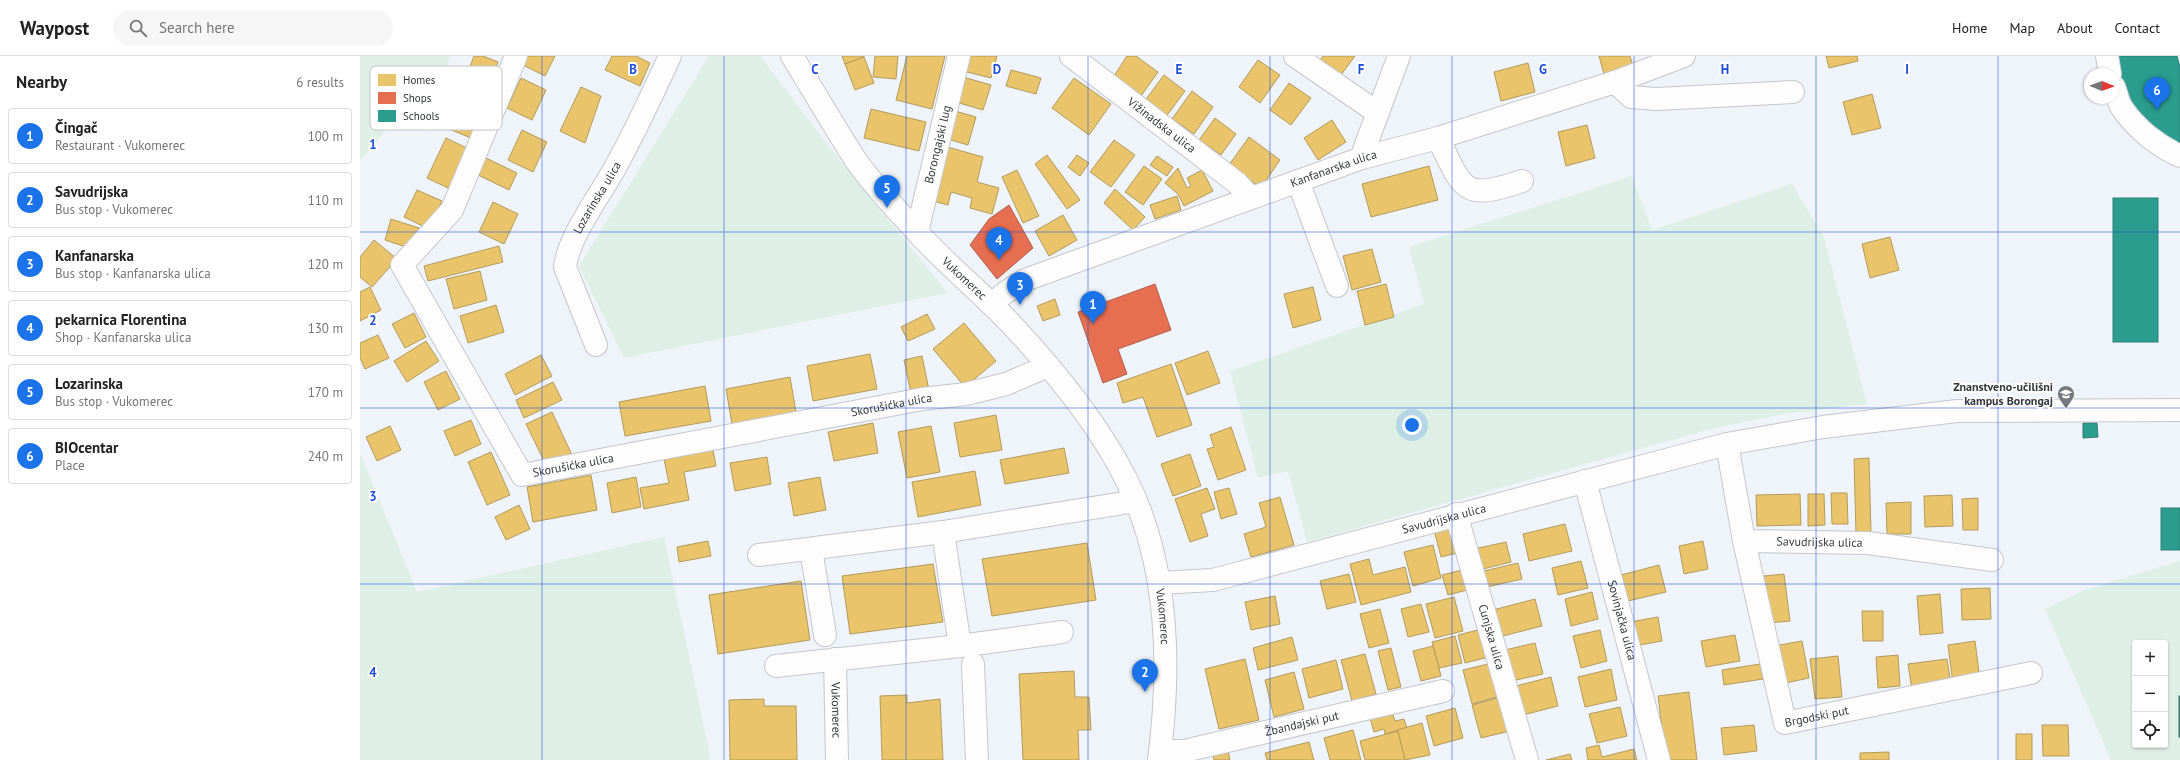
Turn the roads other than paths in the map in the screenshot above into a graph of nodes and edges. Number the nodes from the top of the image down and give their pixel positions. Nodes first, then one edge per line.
1 (516, 56) edge
2 (670, 56) edge
3 (792, 56) edge
4 (959, 56) edge
5 (1070, 56) edge
6 (1295, 56) edge
7 (1399, 56) edge
8 (1684, 56) edge
9 (2108, 56) edge
10 (2109, 68) edge
11 (1615, 82) junction
12 (502, 90) edge
13 (1793, 92) dead end
14 (2120, 103) edge
15 (1378, 113) junction
16 (485, 130) edge
17 (1438, 138) junction
18 (2180, 156) edge
19 (1362, 158) junction
20 (1298, 181) junction
21 (1522, 182) dead end
22 (1250, 197) junction
23 (917, 232) junction
24 (1337, 286) dead end
25 (992, 304) junction
26 (596, 344) dead end
27 (1048, 366) junction
28 (2180, 410) edge
29 (1727, 444) junction
30 (1585, 481) junction
31 (1136, 501) junction
32 (1456, 514) junction
33 (943, 532) junction
34 (1744, 541) junction
35 (810, 549) junction
36 (759, 555) dead end
37 (1992, 560) dead end
38 (1160, 582) junction
39 (1062, 632) dead end
40 (825, 635) dead end
41 (960, 646) junction
42 (835, 659) junction
43 (974, 664) dead end
44 (776, 666) dead end
45 (2031, 673) dead end
46 (1443, 691) dead end
47 (1160, 755) edge
48 (837, 760) edge
49 (976, 760) edge
50 (1527, 760) edge
51 (1659, 760) edge

1 - 12 street, Skorušićka ulica
2 - 26 street, Lozarinska ulica
3 - 23 street, Vukomerec
4 - 23 street, Borongajski lug
5 - 22 street, Vižinadska ulica
6 - 15 street
7 - 15 street
8 - 11 street, Kanfanarska ulica
9 - 10 street
11 - 13 street
11 - 17 street, Kanfanarska ulica
14 - 18 street
15 - 19 street
16 - 27 street, Skorušićka ulica
17 - 19 street, Kanfanarska ulica
17 - 21 street
19 - 20 street, Kanfanarska ulica
20 - 22 street, Kanfanarska ulica
20 - 24 street
22 - 25 street, Kanfanarska ulica
23 - 25 street, Vukomerec
25 - 27 street, Vukomerec
27 - 31 street, Vukomerec
28 - 29 street, Savudrijska ulica
29 - 30 street, Savudrijska ulica
29 - 34 street
30 - 32 street, Savudrijska ulica
30 - 51 street, Sovinjačka ulica
31 - 33 street
31 - 38 street, Vukomerec
32 - 38 street, Savudrijska ulica
32 - 50 street, Cunjska ulica
33 - 35 street
33 - 41 street
34 - 37 street, Savudrijska ulica
34 - 45 street, Brgodski put
35 - 36 street
35 - 40 street
38 - 47 street, Vukomerec
39 - 41 street
41 - 42 street
42 - 44 street
42 - 48 street, Vukomerec
43 - 49 street
46 - 47 street, Žbandajski put

